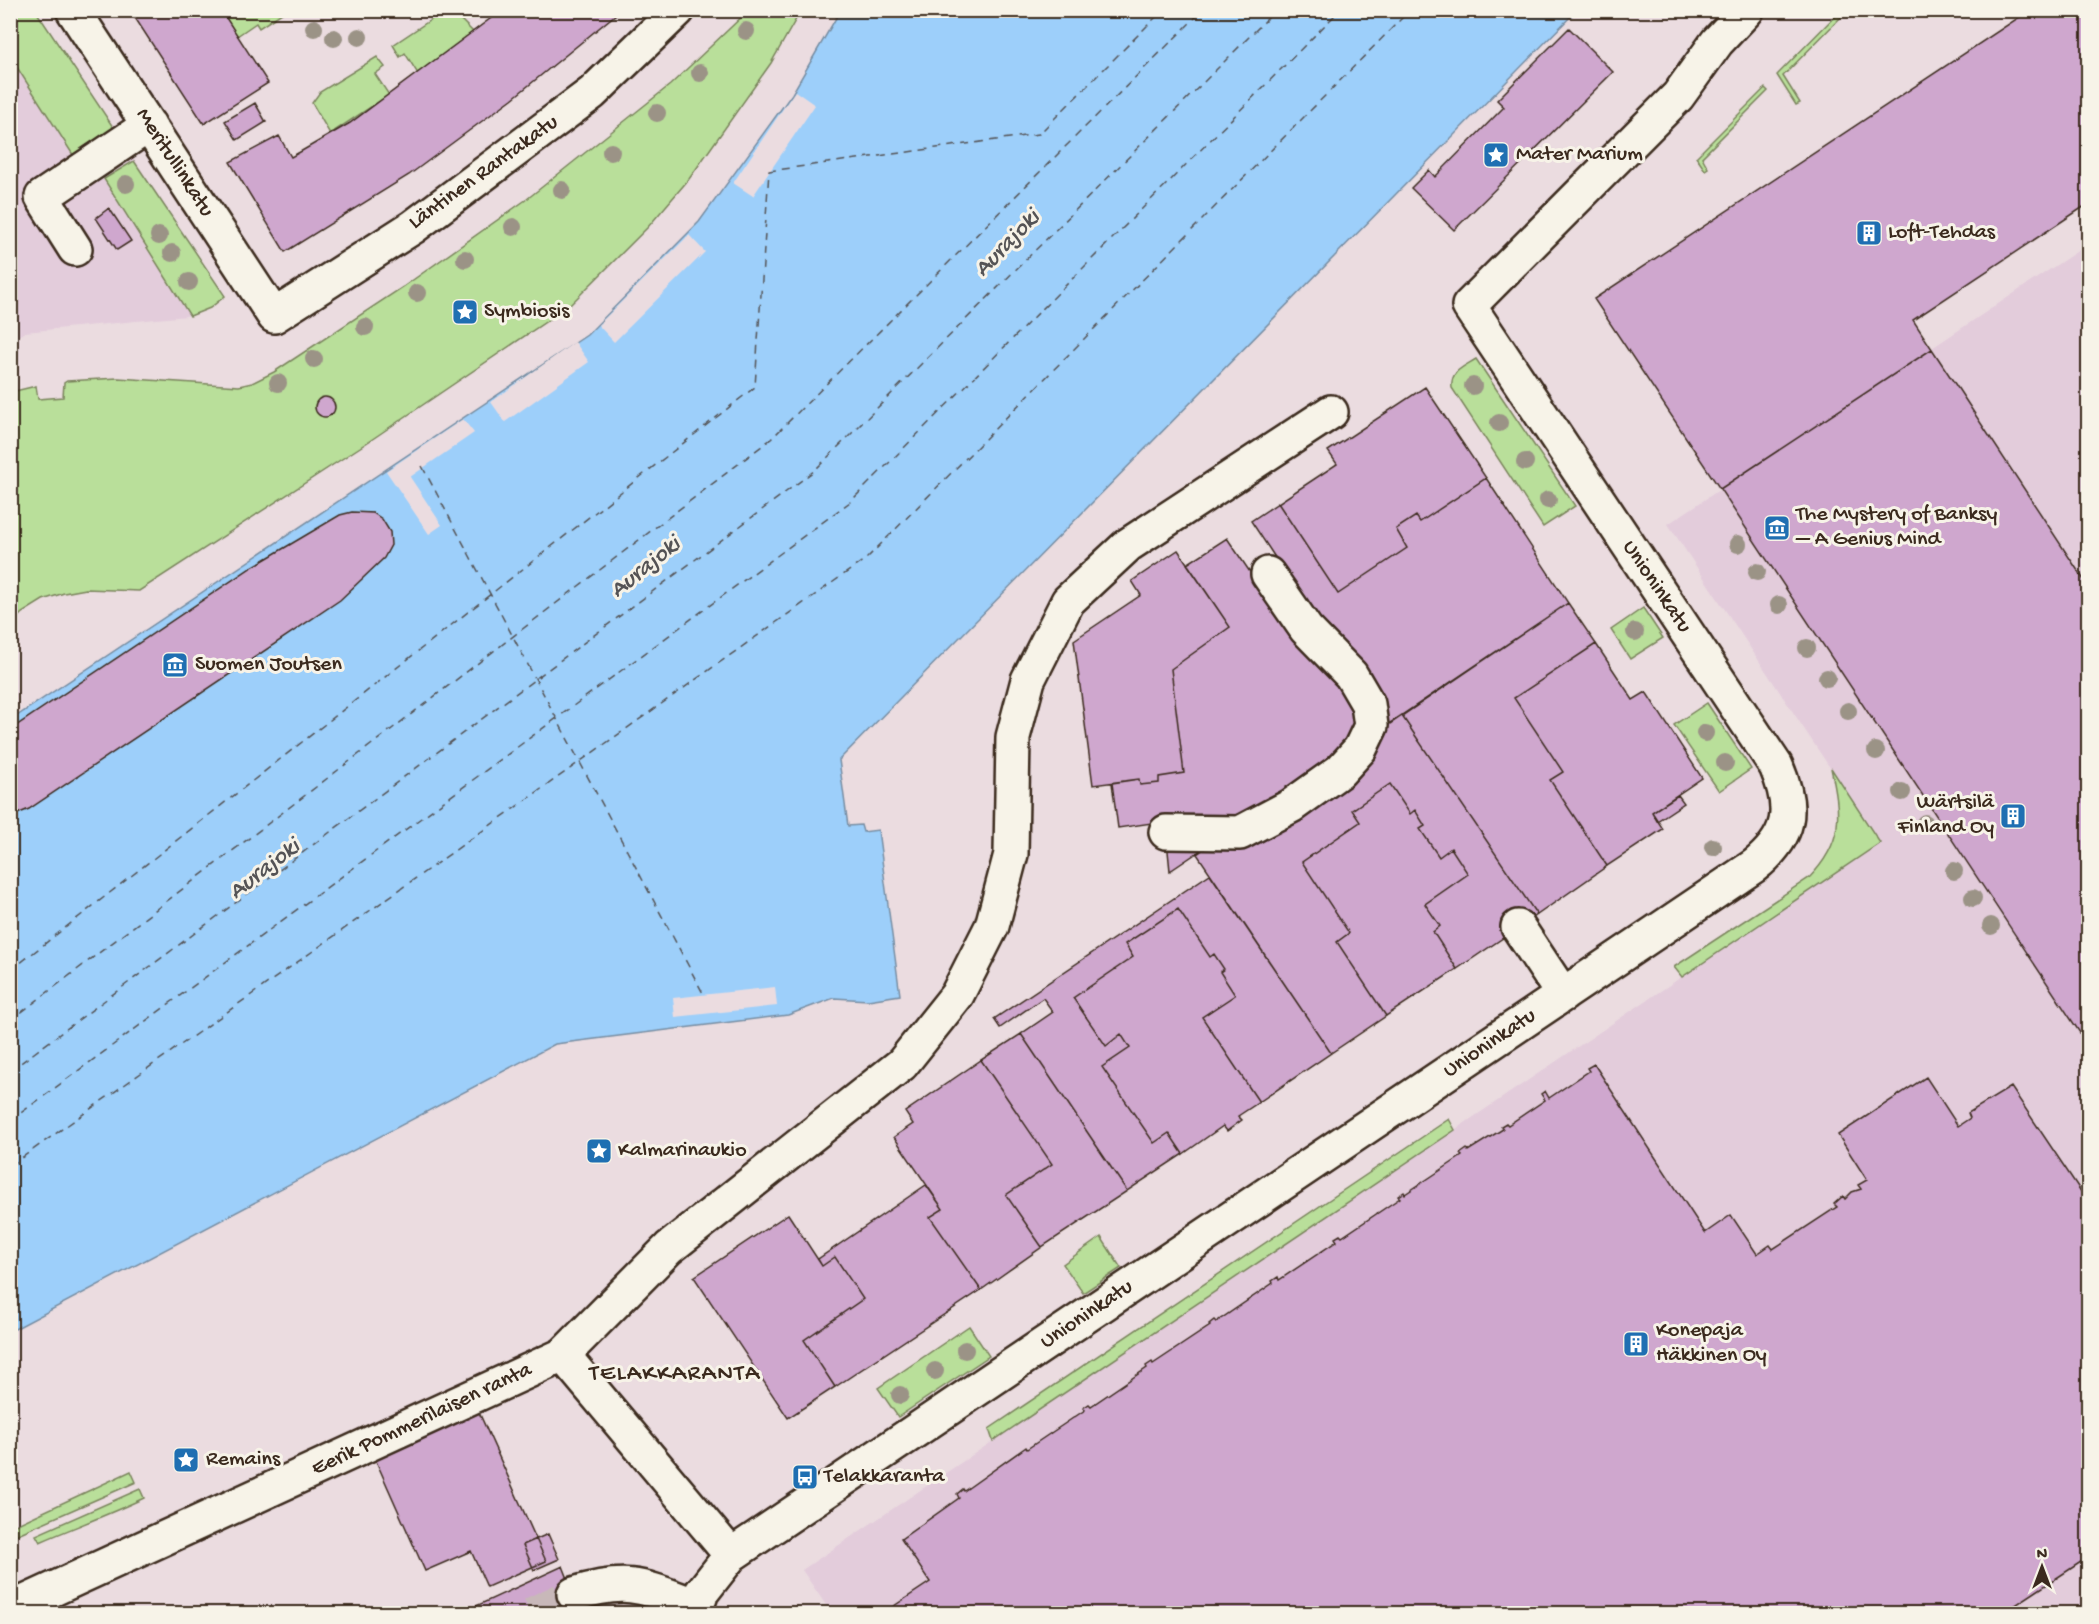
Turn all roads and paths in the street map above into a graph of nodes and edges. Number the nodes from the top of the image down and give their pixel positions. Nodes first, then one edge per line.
1 (73, 10) edge
2 (678, 10) edge
3 (1747, 10) edge
4 (149, 125) junction
5 (75, 249) dead end
6 (274, 316) joint
7 (1331, 412) dead end
8 (1268, 574) dead end
9 (1166, 832) dead end
10 (1518, 927) dead end
11 (1563, 995) junction
12 (563, 1355) junction
13 (731, 1555) junction
14 (574, 1594) tunnel mouth
15 (10, 1609) edge
16 (695, 1610) edge

1 - 4 street, Meritullinkatu
2 - 6 street, Läntinen Rantakatu
3 - 11 street, Unioninkatu
4 - 5 street
4 - 6 street, Meritullinkatu
7 - 12 street
8 - 9 street
10 - 11 street
11 - 13 street, Unioninkatu
12 - 13 street
12 - 15 street, Eerik Pommerilaisen ranta
13 - 16 street, Unioninkatu
14 - 16 street

